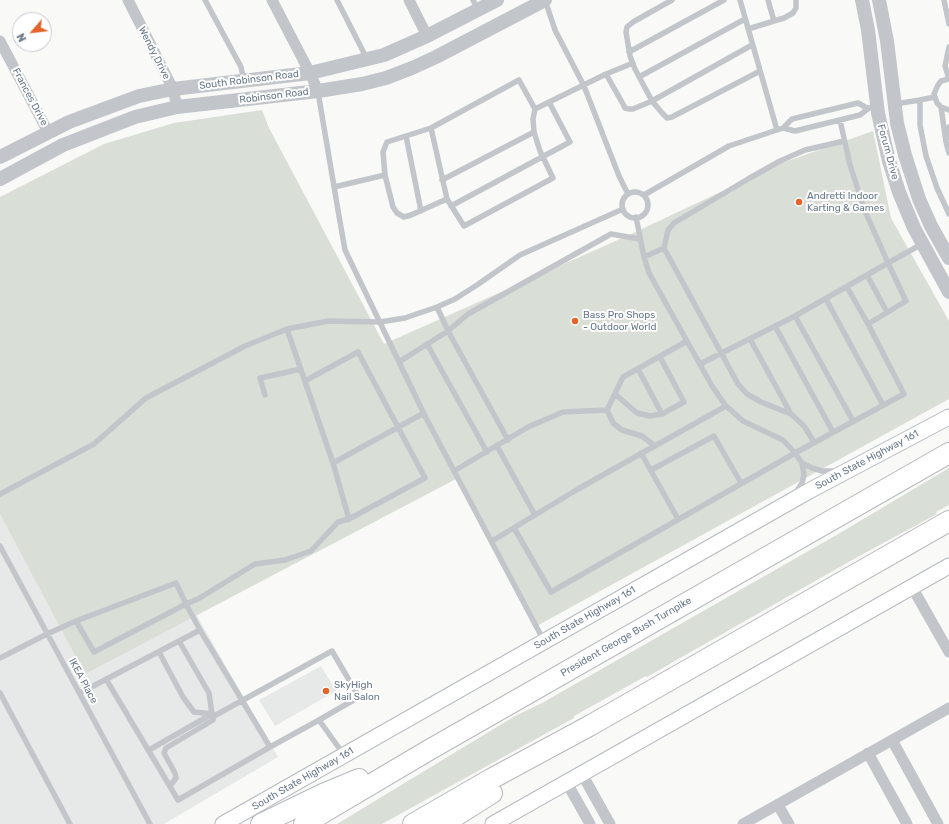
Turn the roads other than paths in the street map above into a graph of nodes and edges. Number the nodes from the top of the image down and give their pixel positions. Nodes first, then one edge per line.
1 (128, 0) edge
2 (205, 0) edge
3 (272, 0) edge
4 (337, 0) edge
5 (409, 0) edge
6 (497, 0) edge
7 (545, 0) edge
8 (672, 0) edge
9 (724, 0) edge
10 (740, 0) edge
11 (768, 0) edge
12 (796, 0) edge
13 (862, 0) edge
14 (879, 0) edge
15 (944, 0) edge
16 (475, 5) edge
17 (745, 19) junction
18 (774, 20) junction
19 (949, 24) edge
20 (748, 29) junction
21 (428, 36) junction
22 (0, 41) edge
23 (752, 45) junction
24 (949, 47) edge
25 (629, 52) junction
26 (367, 59) junction
27 (633, 63) junction
28 (760, 71) junction
29 (310, 73) junction
30 (606, 74) junction
31 (639, 77) junction
32 (244, 81) junction
33 (584, 86) junction
34 (173, 89) junction
35 (318, 91) junction
36 (935, 97) junction
37 (920, 100) junction
38 (652, 101) junction
39 (549, 102) junction
40 (895, 104) junction
41 (177, 107) junction
42 (941, 107) junction
43 (872, 108) junction
44 (535, 109) junction
45 (949, 110) edge
46 (840, 120) junction
47 (949, 126) edge
48 (431, 128) junction
49 (780, 129) junction
50 (48, 132) junction
51 (534, 132) junction
52 (406, 136) junction
53 (844, 141) junction
54 (946, 142) junction
55 (949, 153) edge
56 (0, 157) edge
57 (543, 157) junction
58 (385, 175) junction
59 (0, 179) edge
60 (442, 180) junction
61 (334, 187) junction
62 (628, 194) junction
63 (644, 196) junction
64 (446, 199) junction
65 (451, 206) junction
66 (623, 209) junction
67 (421, 210) junction
68 (949, 214) edge
69 (636, 218) junction
70 (640, 239) junction
71 (923, 244) junction
72 (664, 248) junction
73 (644, 257) junction
74 (949, 258) edge
75 (888, 263) junction
76 (867, 275) junction
77 (847, 286) junction
78 (949, 292) edge
79 (826, 299) junction
80 (437, 307) junction
81 (888, 312) junction
82 (796, 316) junction
83 (380, 322) junction
84 (868, 324) junction
85 (774, 326) junction
86 (287, 329) junction
87 (448, 331) junction
88 (750, 339) junction
89 (688, 342) junction
90 (427, 344) junction
91 (721, 353) junction
92 (660, 357) junction
93 (400, 362) junction
94 (700, 364) junction
95 (301, 369) junction
96 (638, 369) junction
97 (305, 381) junction
98 (615, 394) junction
99 (265, 395) dead end
100 (883, 405) junction
101 (726, 406) junction
102 (607, 410) junction
103 (424, 413) junction
104 (662, 414) junction
105 (791, 414) junction
106 (949, 417) edge
107 (853, 421) junction
108 (398, 427) junction
109 (833, 432) junction
110 (508, 440) junction
111 (814, 442) junction
112 (497, 446) junction
113 (655, 446) junction
114 (487, 452) junction
115 (641, 453) junction
116 (795, 453) junction
117 (949, 453) edge
118 (333, 463) junction
119 (802, 463) junction
120 (651, 470) junction
121 (846, 471) junction
122 (454, 472) junction
123 (741, 483) junction
124 (0, 494) edge
125 (791, 500) junction
126 (535, 515) junction
127 (349, 519) junction
128 (678, 519) junction
129 (949, 521) edge
130 (514, 528) junction
131 (492, 541) junction
132 (0, 546) edge
133 (949, 566) edge
134 (912, 587) junction
135 (186, 604) junction
136 (76, 621) junction
137 (200, 630) junction
138 (47, 634) junction
139 (180, 641) junction
140 (544, 641) junction
141 (159, 652) junction
142 (949, 652) edge
143 (0, 658) edge
144 (106, 679) junction
145 (0, 694) edge
146 (80, 694) junction
147 (243, 701) junction
148 (949, 708) edge
149 (213, 716) junction
150 (319, 720) junction
151 (590, 725) junction
152 (892, 740) junction
153 (270, 747) junction
154 (148, 750) junction
155 (429, 750) junction
156 (868, 753) junction
157 (345, 755) junction
158 (582, 774) junction
159 (566, 782) junction
160 (170, 786) junction
161 (778, 804) junction
162 (601, 809) junction
163 (588, 821) edge
164 (756, 821) edge
165 (70, 824) edge
166 (150, 824) edge
167 (223, 824) edge
168 (261, 824) edge
169 (304, 824) edge
170 (413, 824) edge
171 (443, 824) edge
172 (493, 824) edge
173 (610, 824) edge
174 (743, 824) edge
175 (789, 824) edge
176 (907, 824) edge
177 (938, 824) edge

1 - 34 street, Wendy Drive
2 - 32 lane
3 - 29 street
4 - 26 lane
5 - 21 street
6 - 16 street, South Robinson Road
7 - 33 lane
7 - 35 street, Robinson Road
8 - 25 lane
9 - 25 lane
10 - 17 lane
11 - 18 lane
12 - 18 lane
13 - 43 street, Forum Drive
14 - 40 street, Forum Drive
15 - 19 lane
16 - 21 street, South Robinson Road
17 - 20 lane
17 - 31 lane
18 - 20 lane
20 - 23 lane
21 - 26 street, South Robinson Road
22 - 50 street, Frances Drive
23 - 28 lane
23 - 38 lane
24 - 36 lane
25 - 27 lane
26 - 29 street, South Robinson Road
27 - 30 lane
27 - 31 lane
28 - 38 lane
28 - 49 lane
29 - 32 street, South Robinson Road
29 - 35 street
30 - 33 lane
30 - 38 lane
31 - 38 lane
32 - 34 street, South Robinson Road
33 - 39 lane
33 - 62 lane
34 - 41 street, Wendy Drive
34 - 50 street, South Robinson Road
35 - 41 street, Robinson Road
35 - 61 lane
36 - 37 lane
36 - 42 lane
37 - 40 lane
37 - 68 lane
39 - 44 lane
39 - 57 lane
40 - 43 street
40 - 74 street, Forum Drive
41 - 59 street, Robinson Road
42 - 45 lane
42 - 54 lane
43 - 46 lane
43 - 49 lane
43 - 71 street, Forum Drive
44 - 48 lane
44 - 51 lane
46 - 49 lane
46 - 53 lane
47 - 54 lane
48 - 52 lane
48 - 60 lane
49 - 63 lane
50 - 56 street, South Robinson Road
51 - 57 lane
51 - 60 lane
52 - 58 lane
52 - 67 lane
53 - 72 lane
53 - 75 lane
54 - 55 lane
57 - 65 lane
57 - 65 lane
58 - 61 lane
58 - 67 lane
60 - 64 lane
61 - 83 lane
62 - 63 lane
62 - 66 lane
63 - 69 lane
64 - 65 lane
64 - 67 lane
66 - 69 lane
66 - 80 lane
69 - 70 lane
70 - 73 lane
70 - 87 lane
71 - 75 lane
71 - 78 street, Forum Drive
72 - 73 lane
72 - 91 lane
73 - 89 lane
75 - 76 lane
75 - 81 lane
76 - 77 lane
76 - 81 lane
77 - 79 lane
77 - 84 lane
79 - 82 lane
79 - 100 lane
80 - 83 lane
80 - 87 lane
81 - 84 lane
82 - 85 lane
82 - 107 lane
83 - 86 lane
83 - 93 lane
84 - 100 lane
85 - 88 lane
85 - 109 lane
86 - 95 lane
86 - 124 lane
87 - 90 lane
87 - 110 lane
88 - 91 lane
88 - 105 lane
89 - 92 lane
89 - 94 lane
90 - 93 lane
90 - 114 lane
91 - 94 lane
91 - 105 lane
92 - 96 lane
92 - 104 lane
93 - 103 lane
94 - 101 lane
95 - 97 lane
95 - 99 lane
96 - 98 lane
96 - 104 lane
97 - 108 lane
97 - 118 lane
98 - 102 lane
98 - 104 lane
100 - 107 lane
101 - 113 lane
101 - 116 lane
102 - 110 lane
102 - 113 lane
103 - 108 lane
103 - 122 lane
105 - 111 lane
106 - 121 main road, South State Highway 161
107 - 109 lane
108 - 118 lane
108 - 127 lane
109 - 111 lane
110 - 112 lane
111 - 116 lane
112 - 114 lane
112 - 126 lane
113 - 115 lane
114 - 122 lane
115 - 120 lane
115 - 126 lane
116 - 119 lane
116 - 123 lane
117 - 155 highway, President George Bush Turnpike
118 - 127 lane
119 - 121 lane
119 - 125 lane
120 - 123 lane
120 - 128 lane
121 - 125 main road, South State Highway 161
122 - 131 lane
123 - 128 lane
125 - 140 main road, South State Highway 161
126 - 130 lane
127 - 135 lane
128 - 130 lane
129 - 151 highway
130 - 131 lane
131 - 140 lane
132 - 138 lane, IKEA Place
133 - 134 main road
134 - 142 street
134 - 158 main road
135 - 136 lane
135 - 136 lane
135 - 137 lane
136 - 138 lane
137 - 139 lane
137 - 147 lane
138 - 143 lane
138 - 146 lane, IKEA Place
139 - 141 lane
139 - 149 lane
140 - 157 main road, South State Highway 161
141 - 144 lane
141 - 149 lane
144 - 146 lane
144 - 154 lane
145 - 165 lane
146 - 166 lane, IKEA Place
147 - 149 lane
147 - 150 lane
147 - 153 lane
148 - 152 street
149 - 154 lane
149 - 160 lane
150 - 153 lane
150 - 157 lane
151 - 170 highway
151 - 171 highway
152 - 156 street
152 - 177 street
153 - 160 lane
154 - 160 lane
155 - 168 highway
155 - 169 highway, President George Bush Turnpike
156 - 161 street
156 - 176 street
157 - 167 main road, South State Highway 161
158 - 159 main road
158 - 162 street
159 - 163 street
159 - 172 main road
161 - 164 street
161 - 175 street
162 - 163 street
162 - 173 street
164 - 174 street

